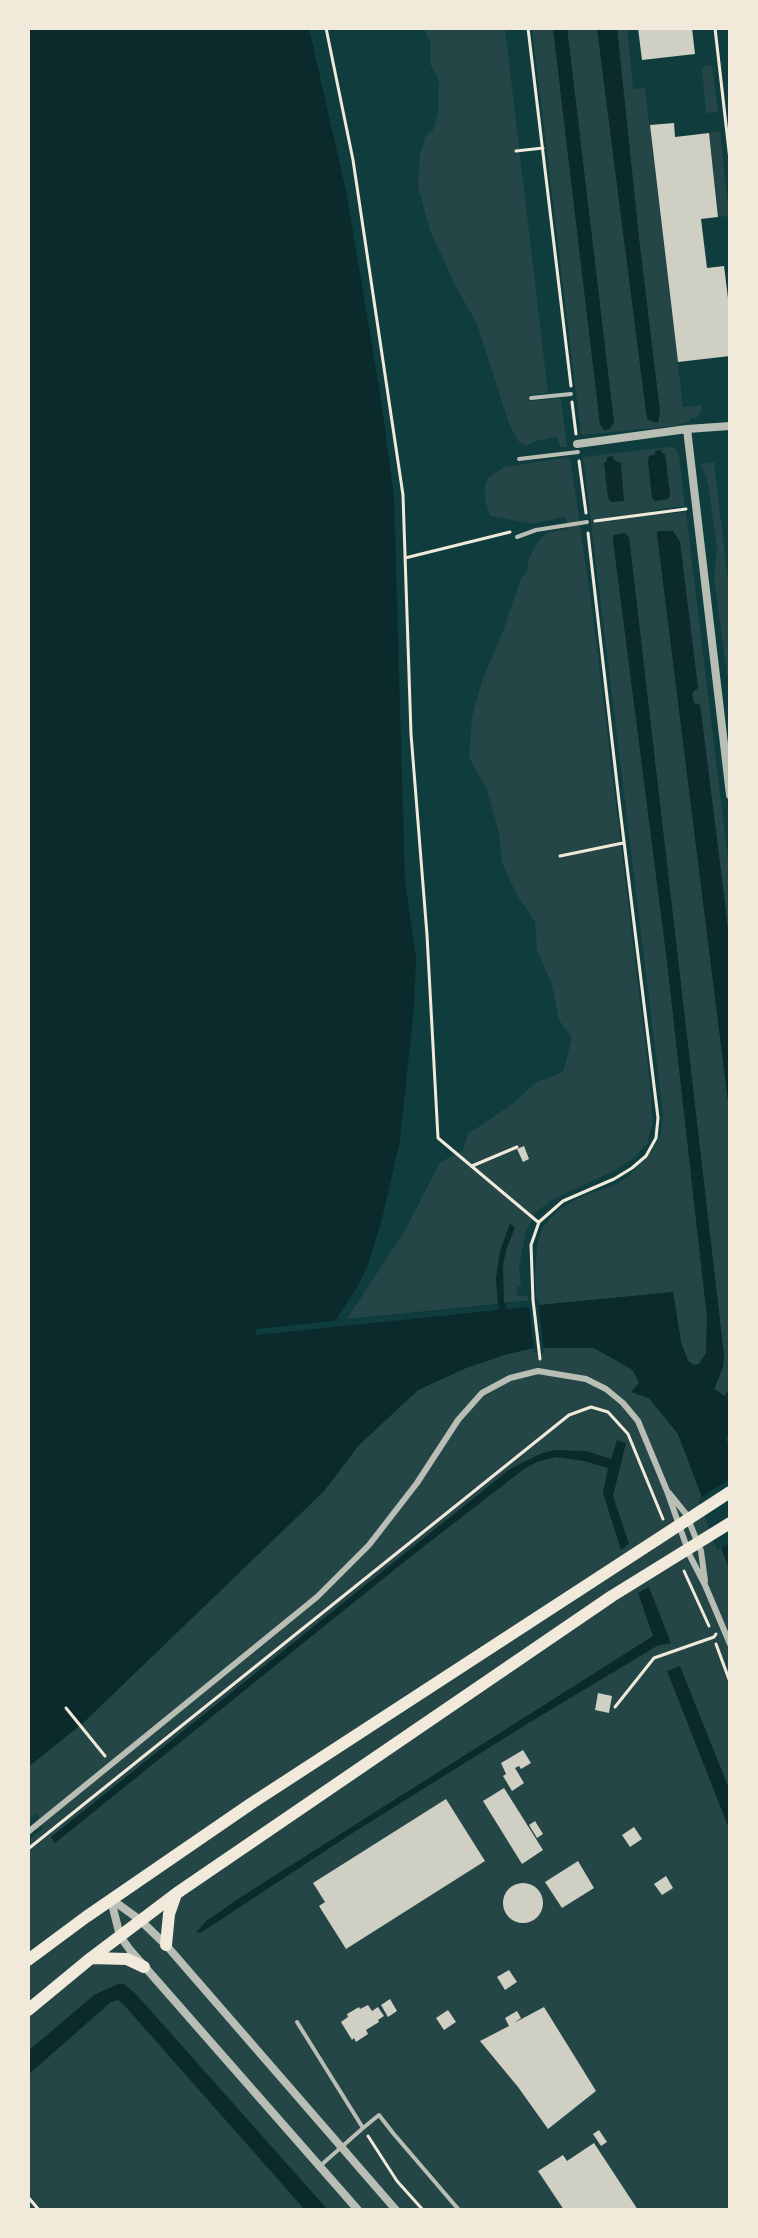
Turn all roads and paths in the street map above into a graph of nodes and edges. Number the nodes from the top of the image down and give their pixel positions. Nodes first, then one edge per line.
1 (326, 28) edge
2 (528, 28) edge
3 (715, 28) edge
4 (543, 148) junction
5 (516, 151) dead end
6 (730, 160) edge
7 (571, 394) junction
8 (531, 398) dead end
9 (730, 426) edge
10 (687, 429) junction
11 (578, 448) junction
12 (519, 459) dead end
13 (696, 507) junction
14 (587, 522) junction
15 (523, 528) dead end
16 (517, 537) dead end
17 (405, 558) junction
18 (725, 712) edge
19 (730, 795) edge
20 (624, 843) junction
21 (560, 856) dead end
22 (517, 1147) dead end
23 (472, 1166) junction
24 (539, 1222) junction
25 (540, 1360) dead end
26 (667, 1491) junction
27 (730, 1492) edge
28 (730, 1523) edge
29 (667, 1528) dead end
30 (683, 1570) dead end
31 (705, 1585) junction
32 (722, 1624) junction
33 (714, 1637) junction
34 (730, 1644) edge
35 (730, 1682) edge
36 (615, 1707) dead end
37 (66, 1708) dead end
38 (112, 1765) junction
39 (28, 1832) edge
40 (28, 1849) edge
41 (177, 1893) junction
42 (111, 1899) junction
43 (140, 1920) junction
44 (120, 1936) junction
45 (166, 1945) junction
46 (91, 1958) junction
47 (28, 1960) edge
48 (144, 1967) junction
49 (28, 2010) edge
50 (297, 2022) dead end
51 (363, 2128) junction
52 (341, 2147) junction
53 (320, 2166) junction
54 (28, 2197) edge
55 (39, 2210) edge
56 (358, 2210) edge
57 (396, 2210) edge
58 (423, 2210) edge
59 (459, 2210) edge

1 - 17 path
2 - 4 path
3 - 6 path
4 - 5 path
4 - 7 path
7 - 8 lane
7 - 11 path
9 - 10 street
10 - 11 street
10 - 13 street
11 - 12 lane
11 - 14 path
13 - 14 path
13 - 18 street
14 - 16 lane
14 - 20 path
15 - 17 path
17 - 23 path
18 - 19 street
20 - 21 path
20 - 24 path
22 - 23 path
23 - 24 path
24 - 25 path
26 - 31 street
26 - 31 street
26 - 38 street
27 - 42 main road
28 - 41 main road
29 - 40 path
30 - 33 path
31 - 32 street
32 - 33 path
32 - 34 street
33 - 35 path
33 - 36 path
37 - 38 path
38 - 39 street
41 - 43 main road
41 - 45 main road
42 - 43 street
42 - 44 street
42 - 47 main road
43 - 44 main road
43 - 45 street
44 - 46 main road
44 - 48 street
45 - 52 street
46 - 48 main road
46 - 49 main road
48 - 53 street
50 - 51 lane
51 - 52 lane
51 - 58 path
51 - 59 lane
52 - 53 lane
52 - 57 street
53 - 56 street
54 - 55 path

